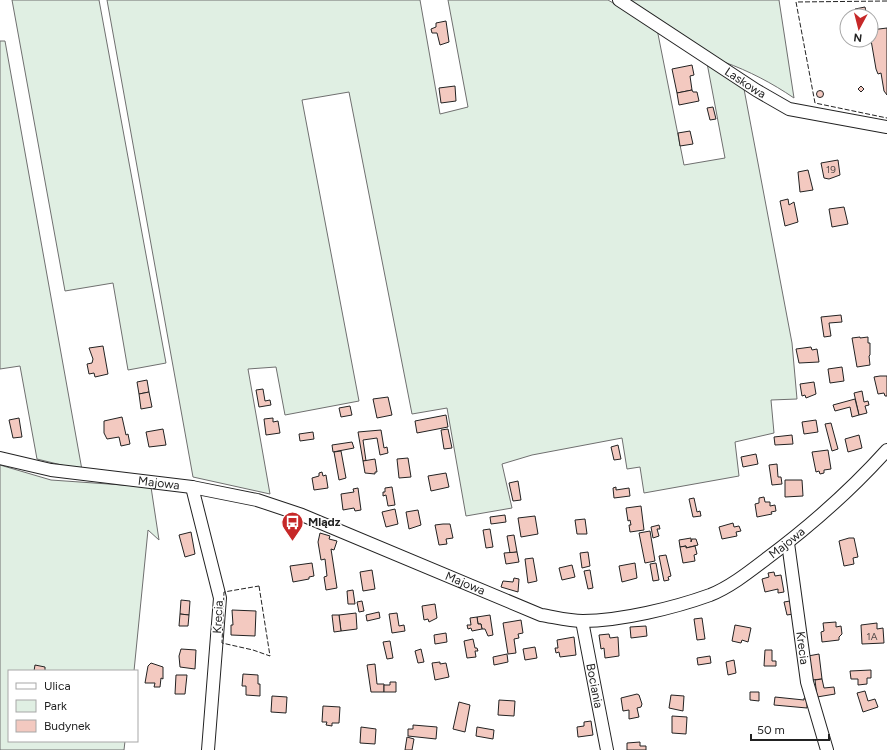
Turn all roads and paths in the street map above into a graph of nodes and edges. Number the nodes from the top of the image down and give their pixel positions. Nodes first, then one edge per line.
1 (619, 0) edge
2 (887, 127) edge
3 (887, 450) edge
4 (0, 458) edge
5 (882, 461) edge
6 (192, 487) junction
7 (788, 543) junction
8 (582, 621) junction
9 (208, 750) edge
10 (607, 750) edge
11 (827, 750) edge

1 - 2 street, Laskowa
3 - 5 street, Majowa
4 - 6 street, Majowa
5 - 7 street, Majowa
6 - 8 street, Majowa
6 - 9 street, Krecia
7 - 8 street, Majowa
7 - 11 street, Krecia
8 - 10 street, Bociania

